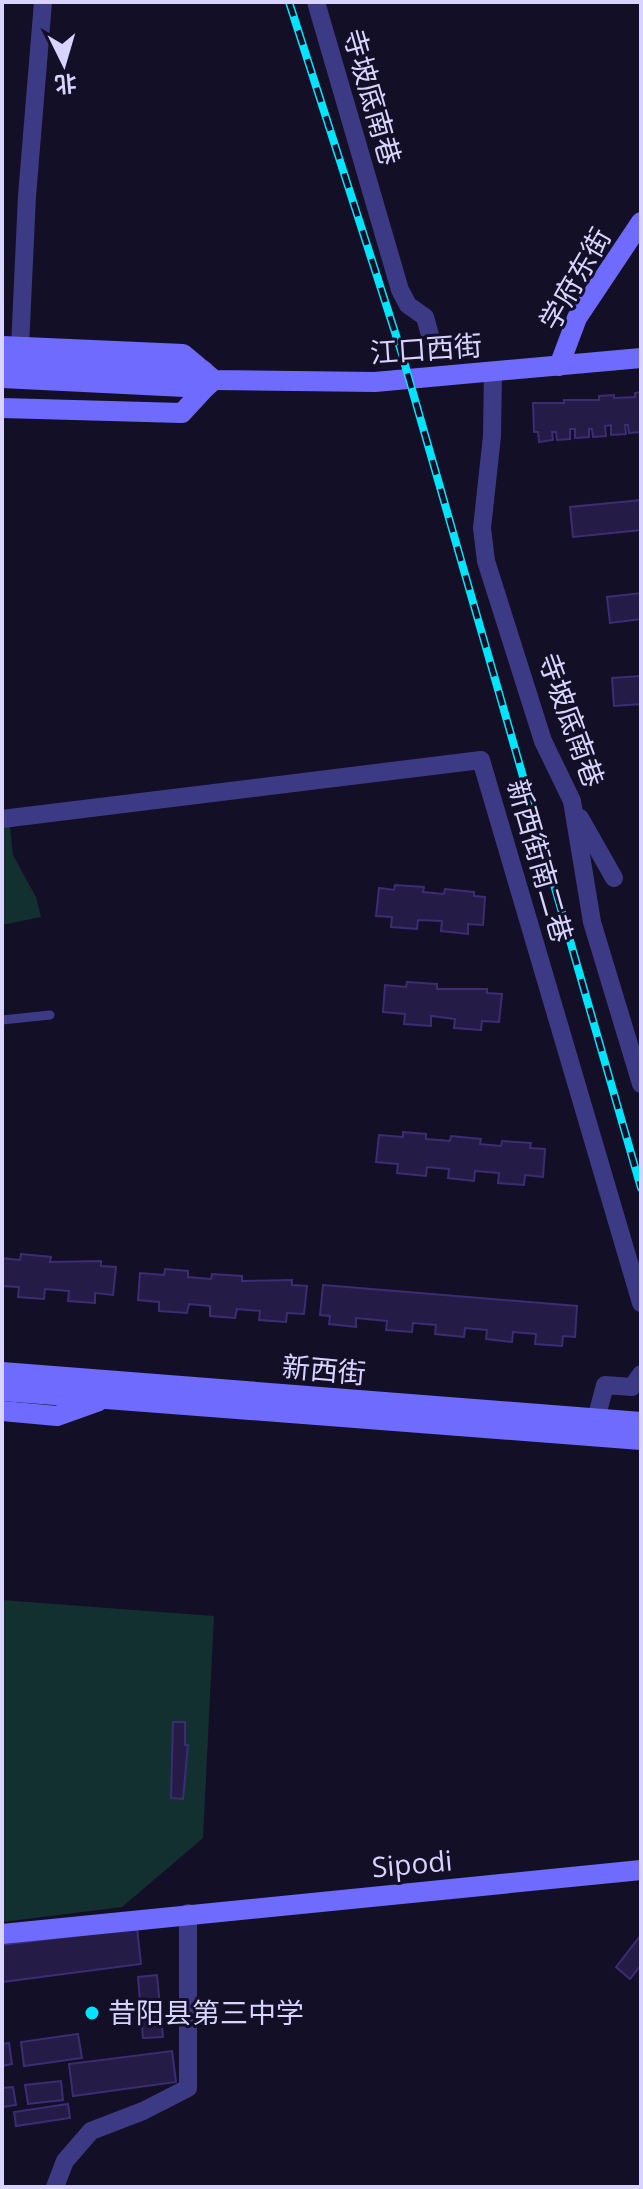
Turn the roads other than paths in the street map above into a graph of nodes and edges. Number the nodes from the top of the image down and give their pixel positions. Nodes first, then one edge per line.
1 (43, 2) edge
2 (316, 2) edge
3 (641, 222) edge
4 (430, 335) dead end
5 (11, 346) edge
6 (641, 358) edge
7 (2, 364) edge
8 (559, 366) junction
9 (493, 372) junction
10 (2, 378) edge
11 (208, 380) junction
12 (2, 408) edge
13 (572, 801) junction
14 (2, 819) edge
15 (614, 878) dead end
16 (50, 1015) dead end
17 (2, 1020) edge
18 (641, 1084) edge
19 (641, 1303) edge
20 (2, 1372) edge
21 (641, 1374) edge
22 (2, 1391) edge
23 (105, 1399) junction
24 (2, 1411) edge
25 (596, 1419) junction
26 (641, 1422) edge
27 (641, 1440) edge
28 (641, 1870) edge
29 (188, 1913) junction
30 (2, 1934) edge
31 (55, 2187) edge

1 - 5 street
2 - 4 street, 寺坡底南巷
3 - 8 main road, 学府东街
5 - 11 main road
6 - 8 main road, 江口西街
7 - 11 main road, 江口西街
8 - 9 main road, 江口西街
9 - 11 main road, 江口西街
9 - 13 street, 寺坡底南巷
10 - 11 main road, 江口西街
11 - 12 main road
13 - 15 street
13 - 18 street, 寺坡底南巷
14 - 19 street, 新西街南二巷
16 - 17 lane
20 - 25 main road, 新西街
21 - 25 street
22 - 23 main road, 新西街
23 - 24 main road
23 - 27 main road, 新西街
25 - 26 main road, 新西街
28 - 29 main road, Sipodi
29 - 30 main road, Sipodi
29 - 31 street

